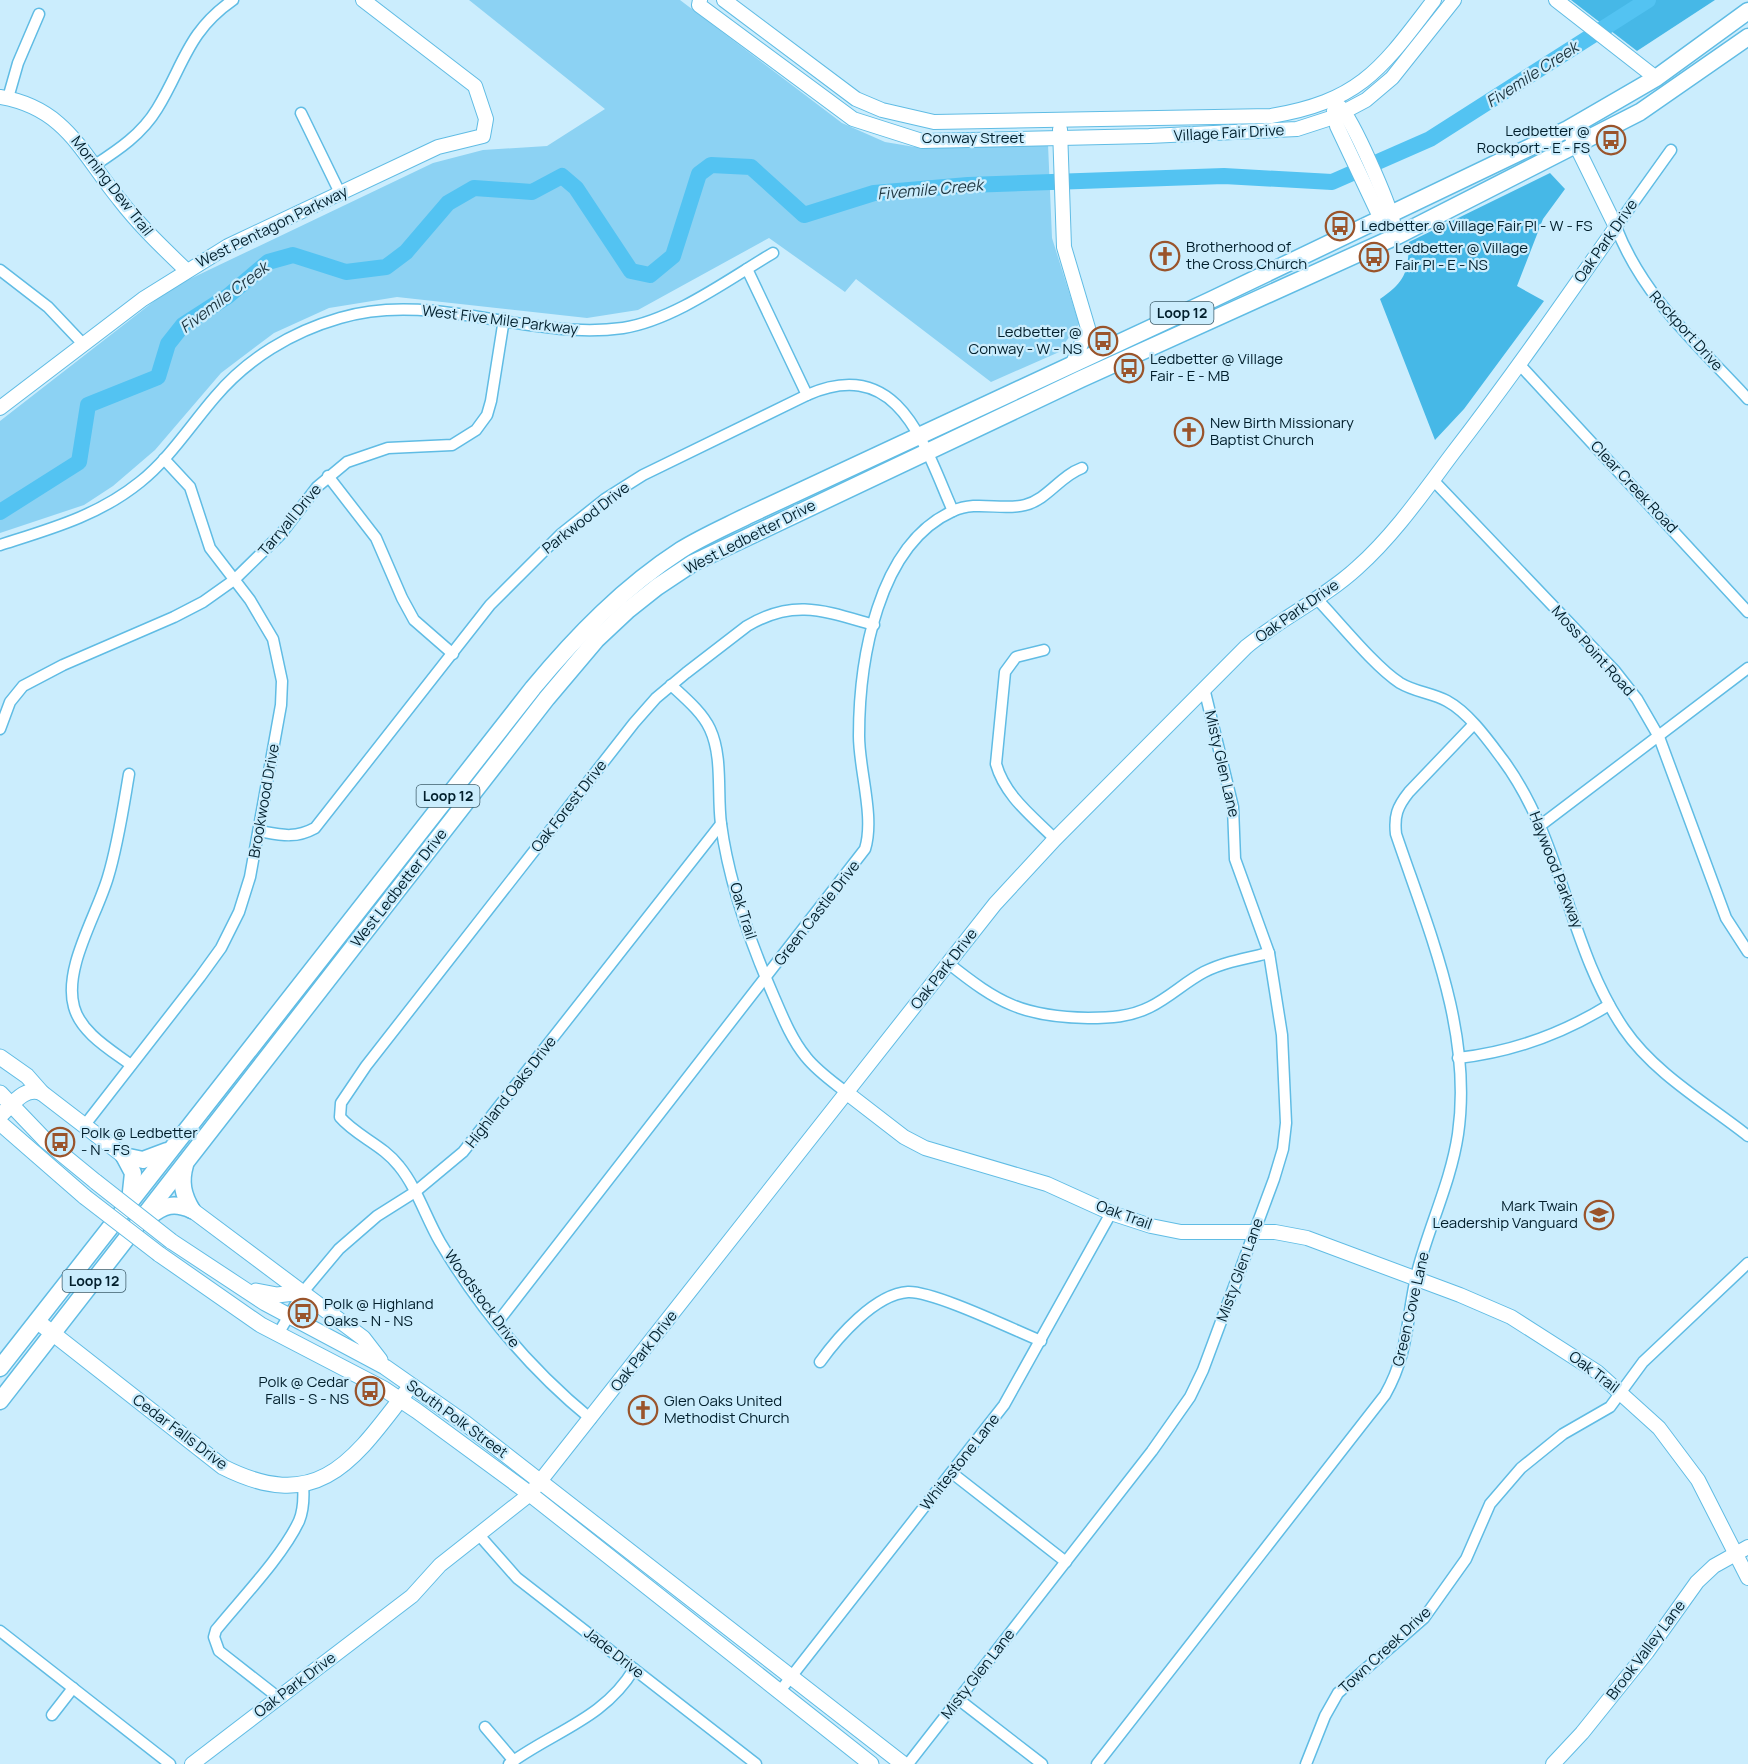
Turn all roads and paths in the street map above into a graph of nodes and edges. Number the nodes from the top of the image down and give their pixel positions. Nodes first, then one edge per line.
1 (233, 0) edge
2 (363, 0) edge
3 (700, 0) edge
4 (724, 0) edge
5 (1434, 0) edge
6 (1454, 0) edge
7 (1556, 0) edge
8 (1748, 11) edge
9 (39, 14) dead end
10 (1748, 37) edge
11 (1656, 78) junction
12 (4, 97) edge
13 (1333, 100) junction
14 (301, 113) dead end
15 (1341, 119) junction
16 (1060, 120) junction
17 (1568, 129) junction
18 (1060, 138) junction
19 (1575, 147) junction
20 (1671, 150) dead end
21 (95, 165) junction
22 (340, 193) junction
23 (1383, 208) junction
24 (1616, 227) junction
25 (1397, 236) junction
26 (773, 253) dead end
27 (747, 268) junction
28 (0, 270) edge
29 (186, 270) junction
30 (504, 319) junction
31 (84, 345) junction
32 (1073, 363) junction
33 (1519, 364) junction
34 (807, 395) junction
35 (1748, 399) edge
36 (0, 408) edge
37 (919, 434) junction
38 (927, 453) junction
39 (164, 459) junction
40 (1082, 468) dead end
41 (328, 476) junction
42 (1433, 480) junction
43 (952, 511) junction
44 (0, 545) edge
45 (234, 580) junction
46 (1317, 599) junction
47 (1748, 612) edge
48 (874, 625) junction
49 (1044, 650) dead end
50 (453, 654) junction
51 (1748, 668) edge
52 (671, 685) junction
53 (1204, 688) junction
54 (540, 693) junction
55 (1473, 725) junction
56 (0, 729) edge
57 (1659, 737) junction
58 (129, 774) dead end
59 (721, 824) junction
60 (1541, 825) junction
61 (259, 831) junction
62 (1055, 839) junction
63 (1748, 952) edge
64 (1269, 953) junction
65 (948, 963) junction
66 (766, 978) junction
67 (1609, 1005) junction
68 (248, 1051) junction
69 (0, 1057) edge
70 (1458, 1058) junction
71 (263, 1063) junction
72 (131, 1065) junction
73 (0, 1093) edge
74 (42, 1093) junction
75 (847, 1093) junction
76 (6, 1111) edge
77 (340, 1117) joint
78 (0, 1123) edge
79 (84, 1126) junction
80 (1748, 1136) edge
81 (171, 1149) junction
82 (124, 1156) junction
83 (186, 1162) junction
84 (415, 1192) junction
85 (130, 1202) junction
86 (192, 1210) junction
87 (1111, 1213) junction
88 (135, 1228) junction
89 (1254, 1232) junction
90 (1748, 1263) edge
91 (1415, 1280) junction
92 (241, 1287) junction
93 (303, 1292) junction
94 (288, 1315) junction
95 (37, 1321) junction
96 (497, 1323) junction
97 (53, 1334) junction
98 (278, 1334) junction
99 (1041, 1341) junction
100 (820, 1362) dead end
101 (385, 1367) junction
102 (0, 1368) edge
103 (412, 1385) junction
104 (1620, 1391) junction
105 (400, 1400) junction
106 (0, 1401) edge
107 (591, 1419) junction
108 (952, 1473) junction
109 (541, 1482) junction
110 (303, 1484) junction
111 (530, 1494) junction
112 (479, 1535) junction
113 (1748, 1547) edge
114 (632, 1553) junction
115 (1736, 1555) junction
116 (1066, 1562) junction
117 (621, 1568) junction
118 (1748, 1578) edge
119 (0, 1631) edge
120 (634, 1669) junction
121 (792, 1676) junction
122 (73, 1688) junction
123 (780, 1691) junction
124 (279, 1698) junction
125 (958, 1699) junction
126 (52, 1715) dead end
127 (485, 1726) dead end
128 (745, 1755) junction
129 (512, 1762) edge
130 (170, 1764) edge
131 (192, 1764) edge
132 (737, 1764) edge
133 (756, 1764) edge
134 (872, 1764) edge
135 (903, 1764) edge
136 (908, 1764) edge
137 (1042, 1764) edge
138 (1097, 1764) edge
139 (1306, 1764) edge
140 (1553, 1764) edge

1 - 21 street
2 - 22 street, West Pentagon Parkway
3 - 18 street, Conway Street
4 - 16 street, Conway Street
5 - 13 street, Village Fair Drive
6 - 15 street, Village Fair Drive
7 - 11 street
8 - 11 main road, West Ledbetter Drive / Loop 12
9 - 12 street
10 - 19 main road, West Ledbetter Drive / Loop 12
11 - 17 main road, West Ledbetter Drive / Loop 12
12 - 21 street, Morning Dew Trail
13 - 15 street
13 - 16 street, Village Fair Drive
14 - 22 street
15 - 18 street, Village Fair Drive
15 - 23 street
16 - 18 street
17 - 19 street, Rockport Drive
17 - 23 main road, West Ledbetter Drive / Loop 12
18 - 32 street
19 - 24 street, Rockport Drive
19 - 25 main road, West Ledbetter Drive / Loop 12
20 - 24 street, Oak Park Drive
21 - 29 street, Morning Dew Trail
22 - 29 street, West Pentagon Parkway
23 - 25 street
23 - 32 main road, West Ledbetter Drive / Loop 12
24 - 33 street, Oak Park Drive
24 - 35 street, Rockport Drive
25 - 38 main road, West Ledbetter Drive / Loop 12
26 - 27 street, West Five Mile Parkway
27 - 30 street, West Five Mile Parkway
27 - 34 street
28 - 31 street
29 - 31 street, West Pentagon Parkway
30 - 39 street, West Five Mile Parkway
30 - 41 street, Tarryall Drive
31 - 36 street, West Pentagon Parkway
32 - 37 main road, West Ledbetter Drive / Loop 12
33 - 42 street, Oak Park Drive
33 - 47 street, Clear Creek Road
34 - 37 street, Parkwood Drive
34 - 50 street, Parkwood Drive
37 - 38 street, Parkwood Drive
37 - 54 main road, West Ledbetter Drive / Loop 12
38 - 43 street, Parkwood Drive
38 - 54 main road, West Ledbetter Drive / Loop 12
39 - 44 street, West Five Mile Parkway
39 - 45 street, Brookwood Drive
40 - 43 street, Green Castle Drive
41 - 45 street, Tarryall Drive
41 - 50 street
42 - 46 street, Oak Park Drive
42 - 57 street, Moss Point Road
43 - 48 street, Green Castle Drive
45 - 56 street, Tarryall Drive
45 - 61 street, Brookwood Drive
46 - 53 street, Oak Park Drive
46 - 55 street, Haywood Parkway
48 - 52 street, Oak Forest Drive
48 - 66 street, Green Castle Drive
49 - 62 street
50 - 61 street, Parkwood Drive
51 - 57 street
52 - 59 street, Oak Trail
52 - 77 street, Oak Forest Drive
53 - 62 street, Oak Park Drive
53 - 64 street, Misty Glen Lane
54 - 68 main road, West Ledbetter Drive / Loop 12
54 - 71 main road, West Ledbetter Drive / Loop 12
55 - 60 street, Haywood Parkway
55 - 70 street, Green Cove Lane
57 - 60 street
57 - 63 street, Moss Point Road
58 - 72 street
59 - 66 street, Oak Trail
59 - 84 street, Highland Oaks Drive
60 - 67 street, Haywood Parkway
61 - 72 street, Brookwood Drive
62 - 65 street, Oak Park Drive
64 - 65 street
64 - 89 street, Misty Glen Lane
65 - 75 street, Oak Park Drive
66 - 75 street, Oak Trail
66 - 96 street, Green Castle Drive
67 - 70 street
67 - 80 street, Haywood Parkway
68 - 71 main road
68 - 81 main road, West Ledbetter Drive / Loop 12
69 - 74 main road
70 - 91 street, Green Cove Lane
71 - 83 main road, West Ledbetter Drive / Loop 12
72 - 79 street, Brookwood Drive
73 - 76 main road, South Polk Street
74 - 76 main road
74 - 79 main road
75 - 87 street, Oak Trail
75 - 107 street, Oak Park Drive
76 - 92 main road, South Polk Street, bridge
77 - 84 street, Woodstock Drive
78 - 98 main road, South Polk Street, bridge
79 - 82 main road
81 - 82 main road
81 - 85 main road, West Ledbetter Drive / Loop 12
82 - 85 main road
83 - 86 main road
83 - 88 main road, West Ledbetter Drive / Loop 12
84 - 93 street, Highland Oaks Drive
84 - 96 street, Woodstock Drive
85 - 95 main road, West Ledbetter Drive / Loop 12
86 - 88 main road
86 - 93 main road
87 - 89 street, Oak Trail
87 - 99 street, Whitestone Lane
88 - 97 main road, West Ledbetter Drive / Loop 12
89 - 91 street, Oak Trail
89 - 116 street, Misty Glen Lane
90 - 104 street, Town Creek Drive
91 - 104 street, Oak Trail
91 - 138 street, Green Cove Lane
92 - 93 main road
92 - 94 main road, South Polk Street
93 - 94 street, Highland Oaks Drive
93 - 101 main road
94 - 98 street, Highland Oaks Drive
94 - 101 main road, South Polk Street
95 - 97 main road, Cedar Falls Drive
95 - 102 main road, West Ledbetter Drive / Loop 12
96 - 107 street, Woodstock Drive
97 - 106 main road, West Ledbetter Drive / Loop 12
97 - 110 main road, Cedar Falls Drive
98 - 105 main road, South Polk Street
99 - 100 street
99 - 108 street, Whitestone Lane
101 - 103 main road, South Polk Street
103 - 105 main road, Cedar Falls Drive
103 - 109 main road, South Polk Street
104 - 115 street, Oak Trail
104 - 139 street, Town Creek Drive
105 - 110 main road, Cedar Falls Drive
105 - 111 main road, South Polk Street
107 - 109 street, Oak Park Drive
108 - 116 street
108 - 121 street, Whitestone Lane
109 - 111 street, Oak Park Drive
109 - 114 main road, South Polk Street
110 - 124 street
111 - 112 street, Oak Park Drive
111 - 117 main road, South Polk Street
112 - 120 street, Jade Drive
112 - 124 street, Oak Park Drive
113 - 115 street, Brook Valley Lane
114 - 117 main road
114 - 121 main road, South Polk Street
115 - 118 street, Oak Trail
115 - 140 street, Brook Valley Lane
116 - 125 street, Misty Glen Lane
117 - 123 main road, South Polk Street
119 - 122 street
120 - 128 street, Jade Drive
120 - 129 street
121 - 123 street, Whitestone Lane
121 - 135 main road, South Polk Street
122 - 126 street
122 - 130 street
123 - 134 main road, South Polk Street
124 - 131 street, Oak Park Drive
125 - 136 street, Misty Glen Lane
125 - 137 street
127 - 129 street
128 - 132 street
128 - 133 street, Jade Drive

